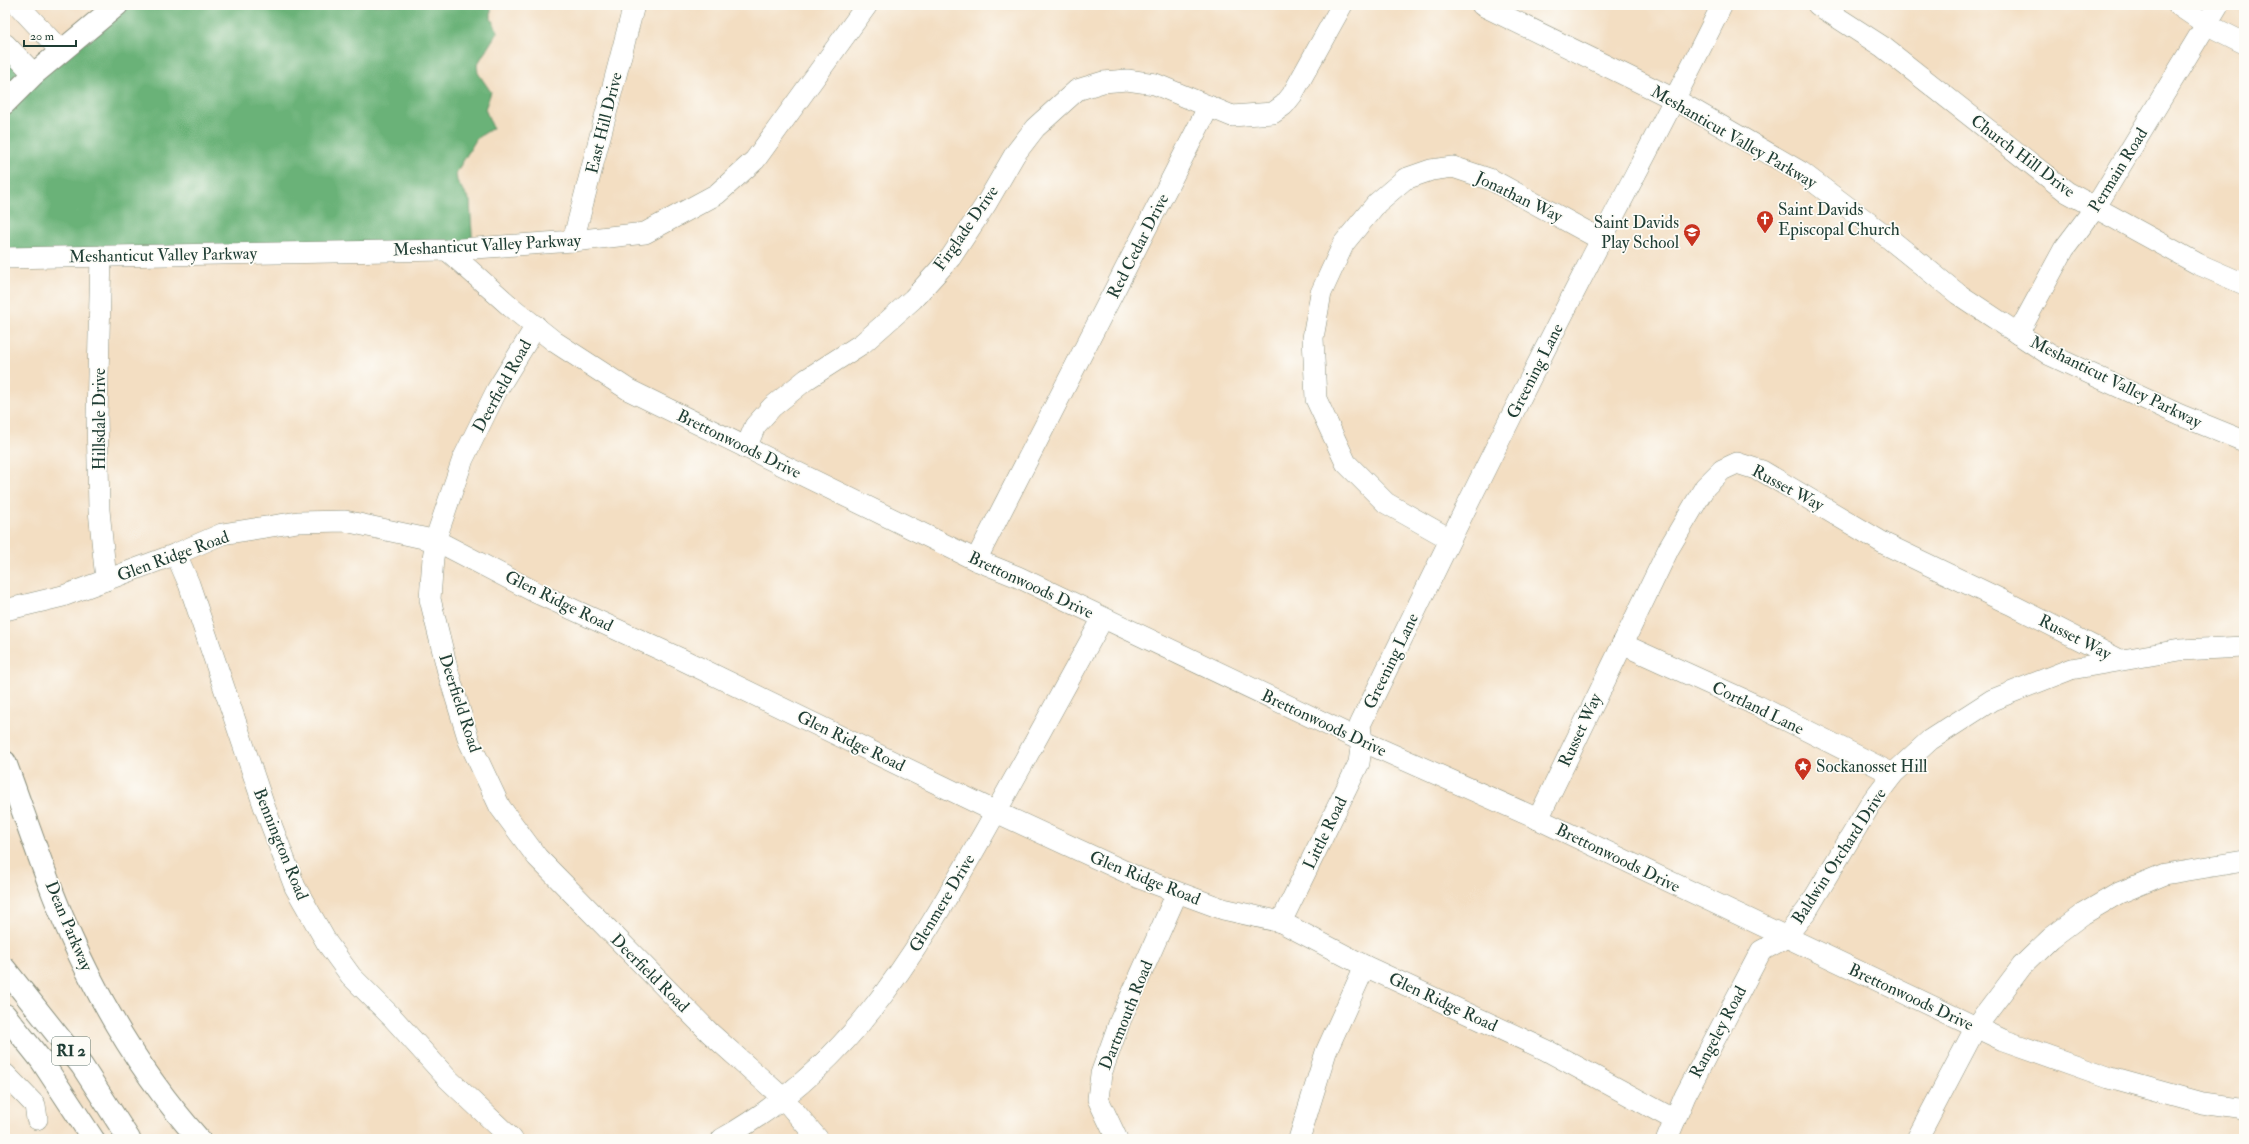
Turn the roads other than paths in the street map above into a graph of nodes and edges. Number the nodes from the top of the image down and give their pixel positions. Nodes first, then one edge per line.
1 (18, 5) edge
2 (117, 5) edge
3 (634, 5) edge
4 (867, 5) edge
5 (1342, 5) edge
6 (1482, 5) edge
7 (1722, 5) edge
8 (1818, 5) edge
9 (2178, 5) edge
10 (2218, 5) edge
11 (2206, 24) junction
12 (2244, 43) edge
13 (5, 44) edge
14 (61, 51) junction
15 (34, 74) junction
16 (1676, 100) junction
17 (5, 103) edge
18 (1209, 106) junction
19 (2095, 208) junction
20 (1602, 240) junction
21 (573, 241) junction
22 (447, 250) junction
23 (102, 256) junction
24 (5, 258) edge
25 (2244, 284) edge
26 (536, 326) junction
27 (2018, 334) junction
28 (2244, 441) edge
29 (746, 448) junction
30 (1450, 539) junction
31 (437, 540) junction
32 (176, 554) junction
33 (976, 560) junction
34 (106, 580) junction
35 (5, 610) edge
36 (1103, 618) junction
37 (1622, 644) junction
38 (2244, 647) edge
39 (2120, 660) junction
40 (1362, 741) junction
41 (5, 762) edge
42 (1892, 774) junction
43 (996, 812) junction
44 (1538, 819) junction
45 (2244, 860) edge
46 (1177, 893) junction
47 (1281, 922) junction
48 (1785, 938) junction
49 (1365, 966) junction
50 (5, 969) edge
51 (5, 1015) edge
52 (1976, 1027) junction
53 (5, 1074) edge
54 (784, 1099) junction
55 (2244, 1109) edge
56 (37, 1119) dead end
57 (1675, 1120) junction
58 (93, 1139) edge
59 (129, 1139) edge
60 (199, 1139) edge
61 (512, 1139) edge
62 (722, 1139) edge
63 (818, 1139) edge
64 (1117, 1139) edge
65 (1298, 1139) edge
66 (1667, 1139) edge
67 (1917, 1139) edge

1 - 14 street
2 - 14 main road
3 - 21 street, East Hill Drive
4 - 21 street, Meshanticut Valley Parkway
5 - 18 street
6 - 16 street, Meshanticut Valley Parkway
7 - 16 street, Greening Lane
8 - 19 street, Church Hill Drive
9 - 11 street
10 - 11 street, Permain Road
11 - 12 street
11 - 19 street, Permain Road
13 - 15 street
14 - 15 main road
15 - 17 main road
16 - 20 street, Greening Lane
16 - 27 street, Meshanticut Valley Parkway
18 - 29 street, Firglade Drive
18 - 33 street, Red Cedar Drive
19 - 25 street, Church Hill Drive
19 - 27 street, Permain Road
20 - 30 street, Greening Lane
20 - 30 street, Jonathan Way
21 - 22 street, Meshanticut Valley Parkway
22 - 23 street, Meshanticut Valley Parkway
22 - 26 street, Brettonwoods Drive
23 - 24 street, Meshanticut Valley Parkway
23 - 34 street, Hillsdale Drive
26 - 29 street, Brettonwoods Drive
26 - 31 street, Deerfield Road
27 - 28 street, Meshanticut Valley Parkway
29 - 33 street, Brettonwoods Drive
30 - 40 street, Greening Lane
31 - 32 street, Glen Ridge Road
31 - 43 street, Glen Ridge Road
31 - 54 street, Deerfield Road
32 - 34 street, Glen Ridge Road
32 - 61 street, Bennington Road
33 - 36 street, Brettonwoods Drive
34 - 35 street, Glen Ridge Road
36 - 40 street, Brettonwoods Drive
36 - 43 street, Glenmere Drive
37 - 39 street, Russet Way
37 - 42 street, Cortland Lane
37 - 44 street, Russet Way
38 - 39 street, Baldwin Orchard Drive
39 - 42 street, Baldwin Orchard Drive
40 - 44 street, Brettonwoods Drive
40 - 47 street, Little Road
41 - 60 main road, Dean Parkway
42 - 48 street, Baldwin Orchard Drive
43 - 46 street, Glen Ridge Road
43 - 54 street, Glenmere Drive
44 - 48 street, Brettonwoods Drive
45 - 52 street
46 - 47 street, Glen Ridge Road
46 - 64 street, Dartmouth Road
47 - 49 street, Glen Ridge Road
48 - 52 street, Brettonwoods Drive
48 - 57 street, Rangeley Road
49 - 57 street, Glen Ridge Road
49 - 65 street
50 - 59 main road, RI 2
51 - 58 main road, RI 2
52 - 55 street, Brettonwoods Drive
52 - 67 street
53 - 56 street
54 - 62 street, Glenmere Drive
54 - 63 street, Deerfield Road
57 - 66 street, Rangeley Road

